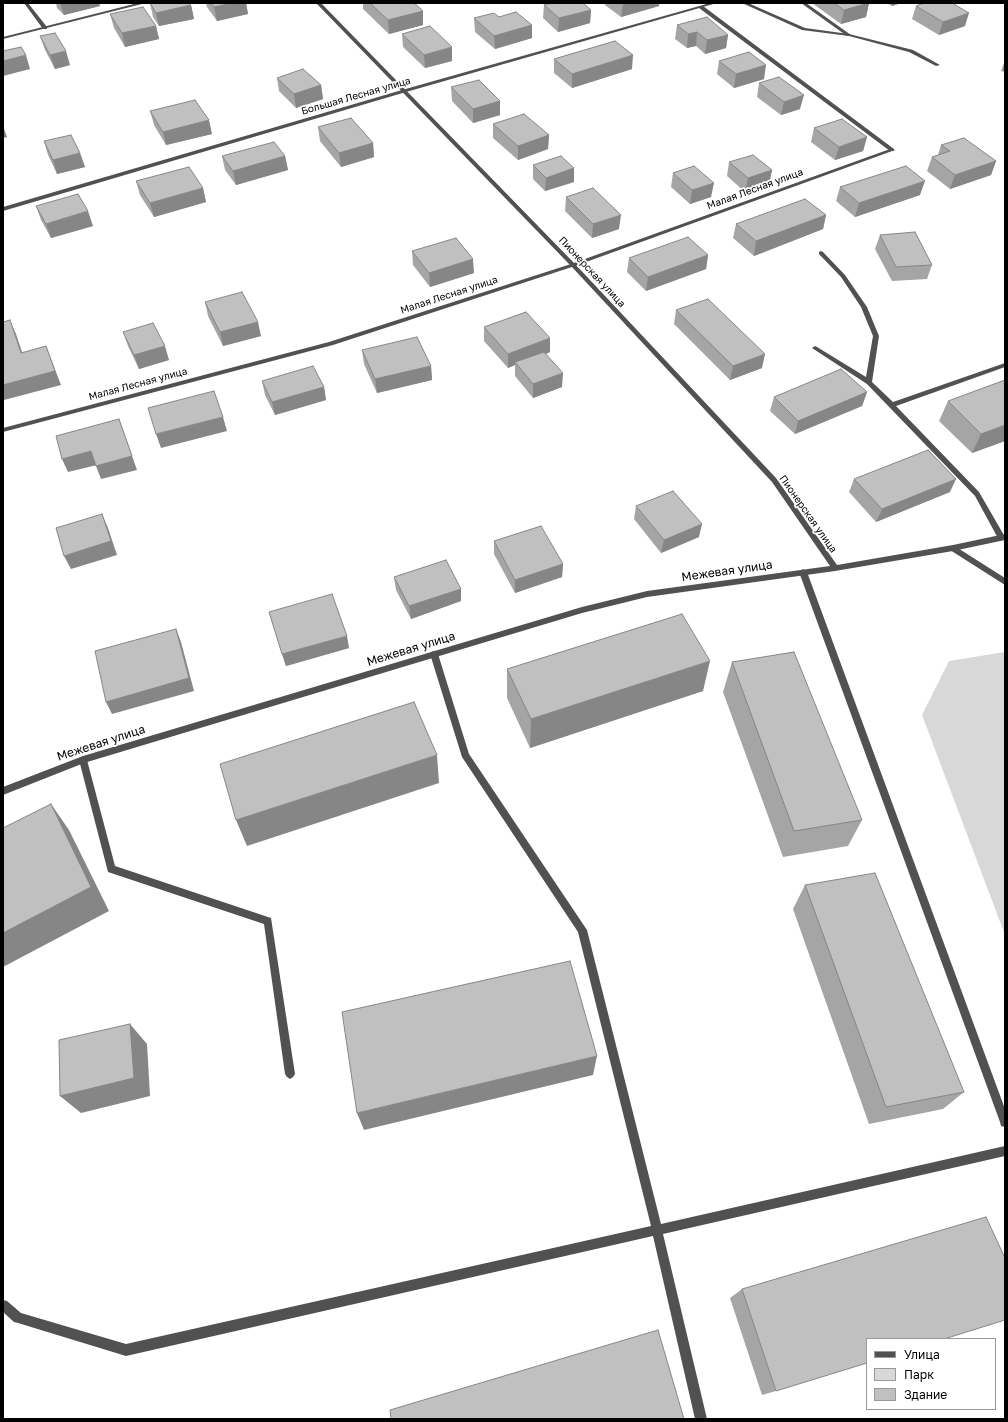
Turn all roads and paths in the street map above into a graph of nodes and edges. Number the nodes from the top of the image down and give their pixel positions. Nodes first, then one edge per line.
1 (26, 3) edge
2 (144, 3) edge
3 (318, 3) edge
4 (715, 3) edge
5 (744, 3) edge
6 (803, 3) edge
7 (701, 7) junction
8 (45, 28) junction
9 (849, 35) junction
10 (3, 38) edge
11 (938, 64) dead end
12 (404, 90) junction
13 (3, 209) edge
14 (821, 253) dead end
15 (573, 265) junction
16 (815, 348) dead end
17 (1005, 365) edge
18 (870, 382) junction
19 (892, 405) junction
20 (3, 430) edge
21 (1003, 537) edge
22 (953, 548) junction
23 (835, 568) junction
24 (803, 572) junction
25 (1005, 582) edge
26 (434, 654) junction
27 (83, 760) junction
28 (3, 791) edge
29 (290, 1074) dead end
30 (1005, 1122) edge
31 (1005, 1151) edge
32 (657, 1230) junction
33 (3, 1305) edge
34 (701, 1419) edge

1 - 8 street
2 - 8 street
3 - 12 street, Пионерская улица
4 - 7 street, Большая Лесная улица
5 - 9 street
6 - 9 street
7 - 12 street, Большая Лесная улица
7 - 15 street, Малая Лесная улица
8 - 10 street
9 - 11 street
12 - 13 street, Большая Лесная улица
12 - 15 street, Пионерская улица
14 - 18 street
15 - 20 street, Малая Лесная улица
15 - 23 street, Пионерская улица
16 - 18 street
17 - 19 street
18 - 19 street
19 - 21 street
21 - 22 street, Межевая улица
22 - 23 street, Межевая улица
22 - 25 street
23 - 24 street, Межевая улица
24 - 26 street, Межевая улица
24 - 30 street
26 - 27 street, Межевая улица
26 - 32 street
27 - 28 street, Межевая улица
27 - 29 street
31 - 32 street
32 - 33 street
32 - 34 street

